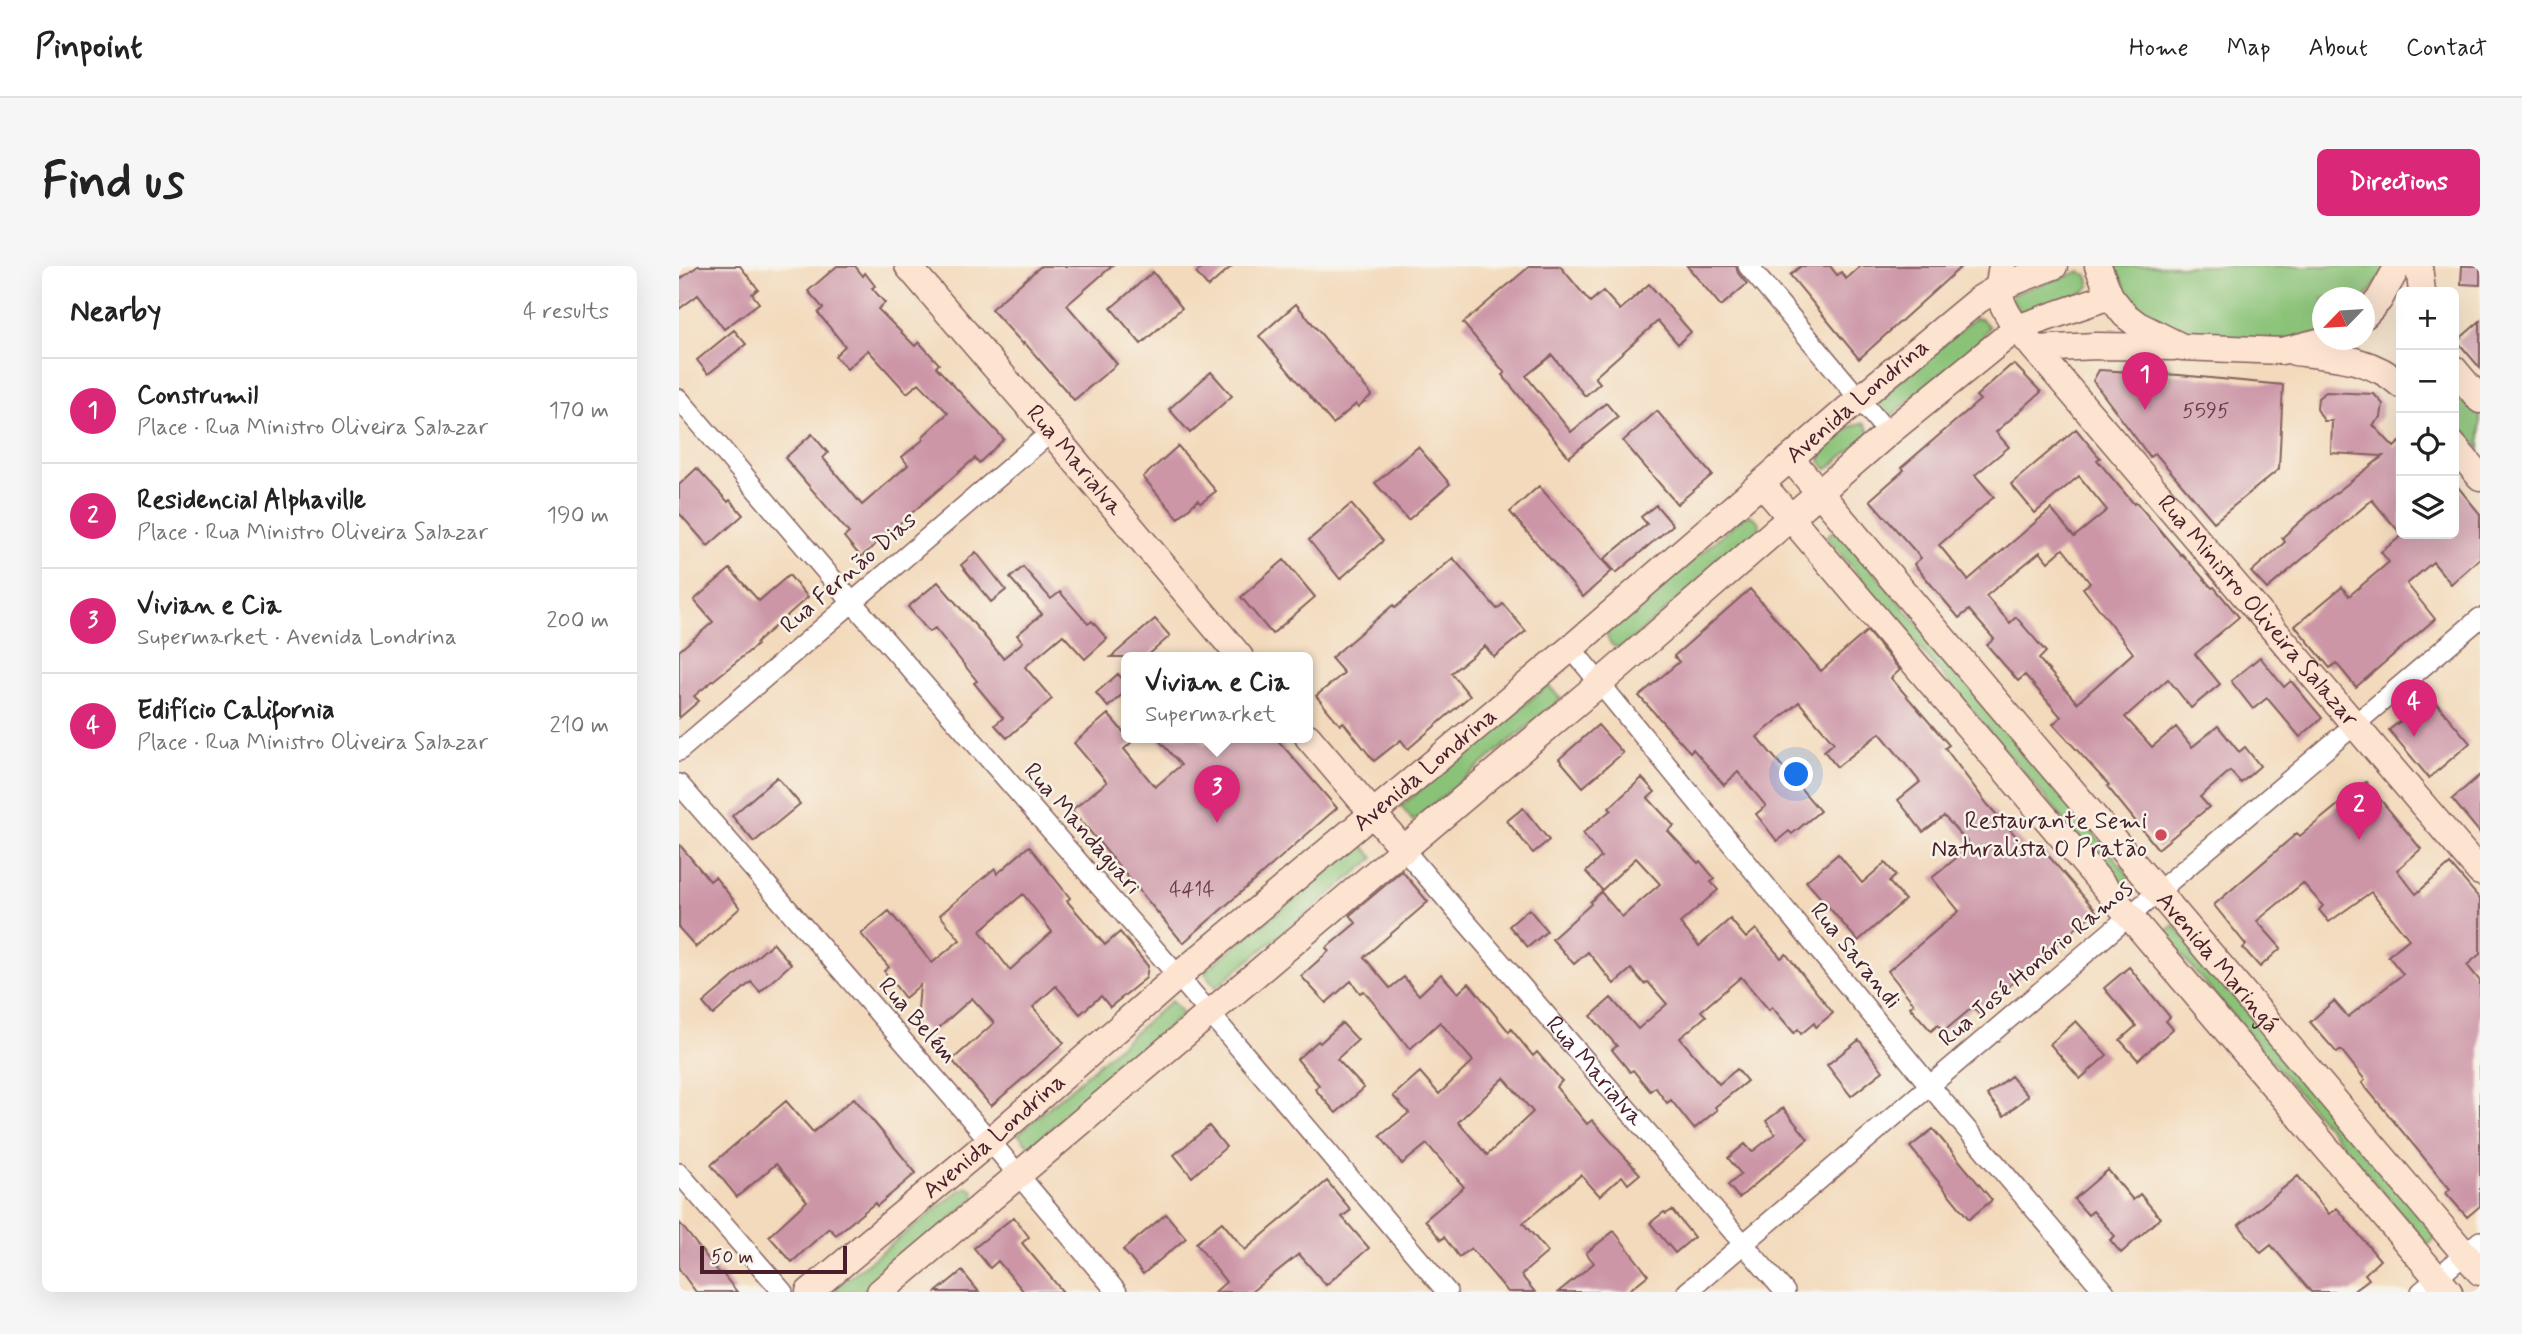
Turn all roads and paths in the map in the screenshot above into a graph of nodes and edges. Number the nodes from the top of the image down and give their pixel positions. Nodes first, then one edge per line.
1 (908, 266) edge
2 (1748, 266) edge
3 (2054, 266) edge
4 (2098, 266) edge
5 (2398, 266) edge
6 (2419, 266) edge
7 (2000, 277) edge
8 (2421, 287) edge
9 (2110, 296) junction
10 (2375, 304) edge
11 (2017, 328) junction
12 (2312, 344) edge
13 (2182, 347) junction
14 (2035, 349) junction
15 (2283, 351) junction
16 (2459, 375) edge
17 (2396, 380) edge
18 (1860, 398) junction
19 (679, 399) edge
20 (2480, 400) edge
21 (1051, 432) junction
22 (1888, 433) junction
23 (2459, 452) edge
24 (1791, 459) junction
25 (2480, 477) edge
26 (1762, 484) junction
27 (1820, 493) junction
28 (1791, 518) junction
29 (852, 603) junction
30 (2480, 618) edge
31 (1571, 648) junction
32 (1236, 652) edge
33 (1600, 683) junction
34 (2354, 724) junction
35 (2031, 741) junction
36 (1313, 743) edge
37 (679, 751) edge
38 (2002, 767) junction
39 (679, 784) edge
40 (1374, 814) junction
41 (1404, 850) junction
42 (2480, 872) edge
43 (2158, 893) junction
44 (2130, 917) junction
45 (1178, 976) junction
46 (1208, 1013) junction
47 (1930, 1086) junction
48 (989, 1142) junction
49 (679, 1173) edge
50 (1018, 1176) junction
51 (1743, 1244) junction
52 (2475, 1256) edge
53 (2435, 1287) edge
54 (783, 1292) edge
55 (809, 1292) edge
56 (880, 1292) edge
57 (1117, 1292) edge
58 (1447, 1292) edge
59 (1687, 1292) edge
60 (1785, 1292) edge
61 (2105, 1292) edge

1 - 21 main road, Rua Marialva
2 - 18 street
3 - 7 main road, Avenida Londrina
4 - 9 main road
5 - 10 main road
6 - 8 main road
7 - 11 main road, Rua Ministro Oliveira Salazar
7 - 18 main road, Avenida Londrina
9 - 11 main road, Avenida Londrina
9 - 13 main road
11 - 14 main road, Rua Ministro Oliveira Salazar
11 - 22 main road, Avenida Londrina
12 - 15 main road
13 - 14 main road
13 - 15 main road
14 - 34 main road, Rua Ministro Oliveira Salazar
15 - 17 main road
16 - 20 main road
18 - 22 street
18 - 24 main road, Avenida Londrina
19 - 29 street, Rua Mandaguari
21 - 29 street, Rua Fernão Dias
21 - 32 main road, Rua Marialva
22 - 27 main road, Avenida Londrina
23 - 25 main road
24 - 26 main road, Avenida Londrina
24 - 27 main road, Avenida Maringá
26 - 28 main road, Avenida Maringá
26 - 31 main road, Avenida Londrina
27 - 28 main road, Avenida Londrina
27 - 35 main road, Avenida Maringá
28 - 33 main road, Avenida Londrina
28 - 38 main road, Avenida Maringá
29 - 37 street, Rua Fernão Dias
29 - 45 street, Rua Mandaguari
30 - 34 street, Rua José Honório Ramos
31 - 33 street, Rua Sarandi
31 - 40 main road, Avenida Londrina
33 - 41 main road, Avenida Londrina
33 - 47 street, Rua Sarandi
34 - 42 main road, Rua Ministro Oliveira Salazar
34 - 43 street, Rua José Honório Ramos
35 - 38 main road
35 - 43 main road, Avenida Maringá
36 - 40 main road
38 - 44 main road, Avenida Maringá
39 - 48 street, Rua Belém
40 - 41 main road
40 - 45 main road, Avenida Londrina
41 - 46 main road, Avenida Londrina
41 - 51 street, Rua Marialva
43 - 44 street, Rua José Honório Ramos
43 - 52 main road, Avenida Maringá
44 - 47 street, Rua José Honório Ramos
44 - 53 main road, Avenida Maringá
45 - 46 street, Rua Mandaguari
45 - 48 main road, Avenida Londrina
46 - 50 main road, Avenida Londrina
46 - 58 street, Rua Mandaguari
47 - 51 street, Rua José Honório Ramos
47 - 61 street, Rua Sarandi
48 - 50 street, Rua Belém
48 - 55 main road, Avenida Londrina
49 - 54 street
50 - 56 main road, Avenida Londrina
50 - 57 street, Rua Belém
51 - 59 street, Rua José Honório Ramos
51 - 60 street, Rua Marialva
52 - 53 street

